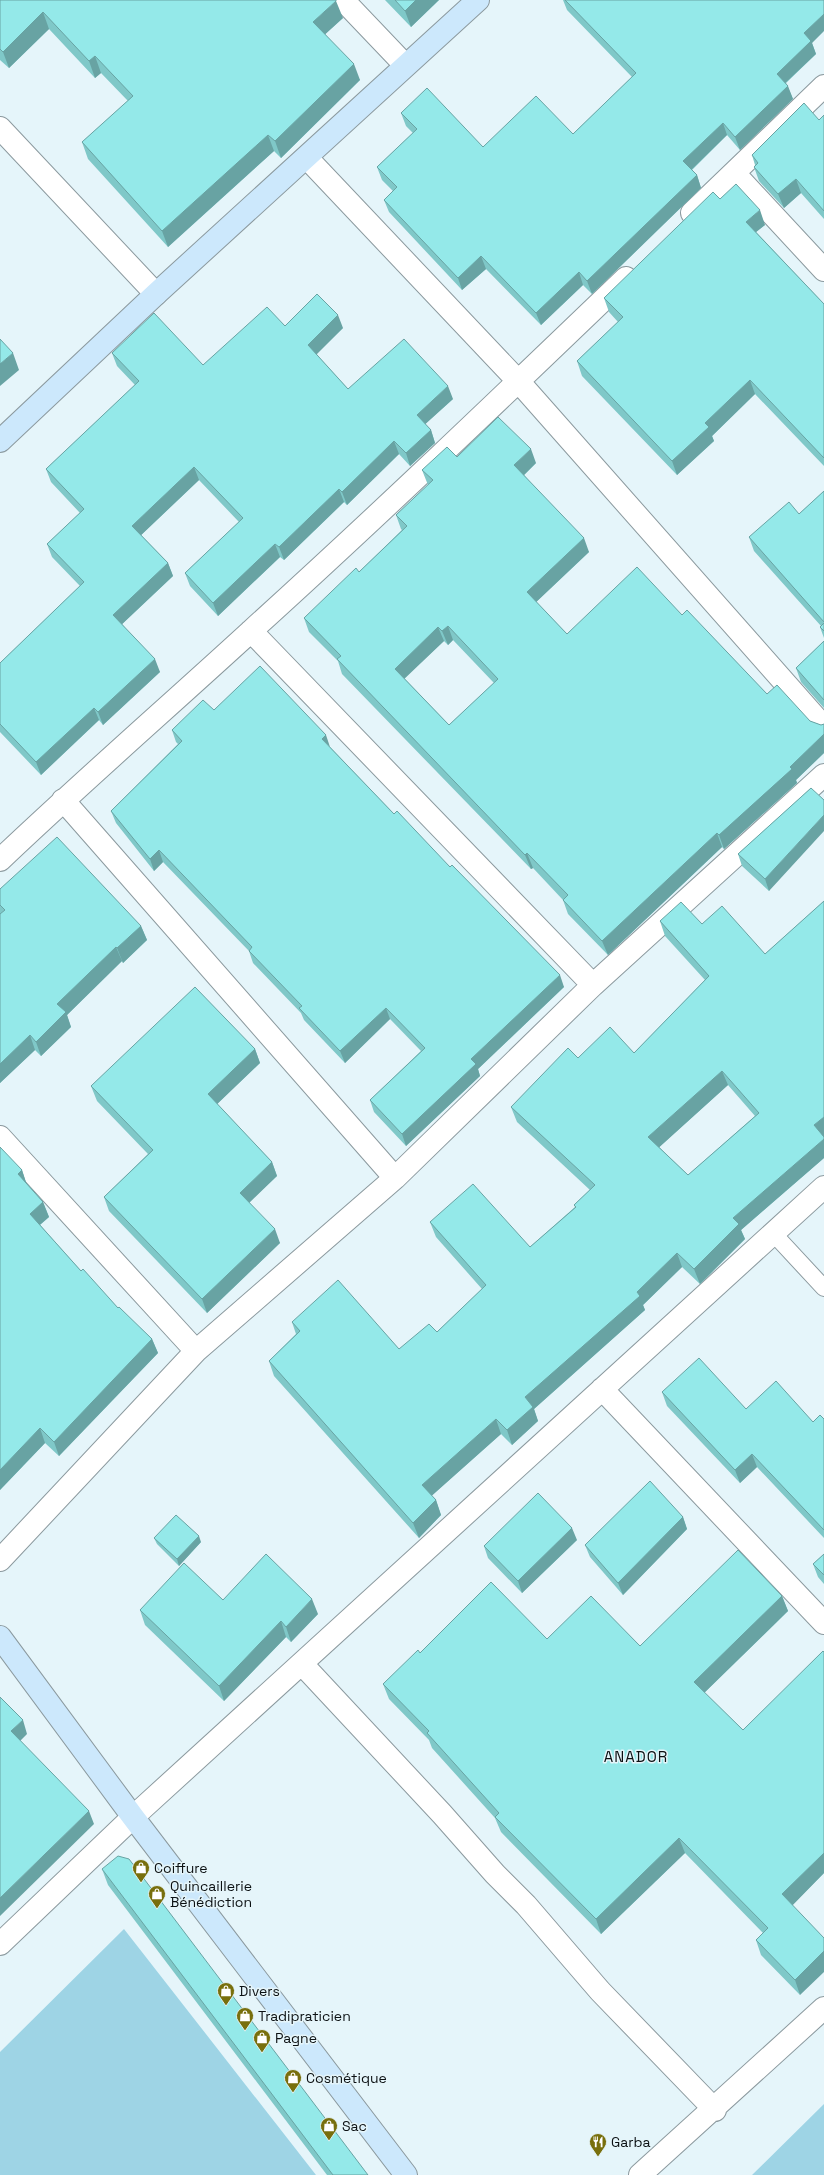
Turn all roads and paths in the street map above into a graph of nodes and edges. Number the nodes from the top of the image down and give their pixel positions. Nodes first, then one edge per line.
1 (344, 0) edge
2 (478, 0) edge
3 (405, 65) junction
4 (824, 86) edge
5 (0, 128) edge
6 (307, 158) junction
7 (734, 173) junction
8 (677, 228) edge
9 (638, 266) edge
10 (824, 270) edge
11 (156, 294) junction
12 (518, 382) junction
13 (0, 441) edge
14 (251, 631) junction
15 (824, 727) edge
16 (824, 775) edge
17 (63, 800) junction
18 (0, 860) edge
19 (593, 985) junction
20 (0, 1137) edge
21 (395, 1178) junction
22 (824, 1187) edge
23 (773, 1233) junction
24 (824, 1288) edge
25 (196, 1352) junction
26 (602, 1389) junction
27 (0, 1560) edge
28 (824, 1623) edge
29 (0, 1637) edge
30 (302, 1664) junction
31 (133, 1817) junction
32 (0, 1944) edge
33 (824, 2008) edge
34 (715, 2110) junction
35 (406, 2175) edge
36 (640, 2175) edge

1 - 3 street
2 - 3 street
3 - 6 street
4 - 7 street
5 - 11 street
6 - 11 street
6 - 12 street
7 - 8 street
7 - 10 street
9 - 12 street
11 - 13 street
12 - 14 street
12 - 15 street
14 - 17 street
14 - 19 street
16 - 19 street
17 - 18 street
17 - 21 street
19 - 21 street
20 - 25 street
21 - 25 street
22 - 23 street
23 - 24 lane
23 - 26 street
25 - 27 street
26 - 28 street
26 - 30 street
29 - 31 street
30 - 31 street
30 - 34 street
31 - 32 street
31 - 35 street
33 - 34 street
34 - 36 street

